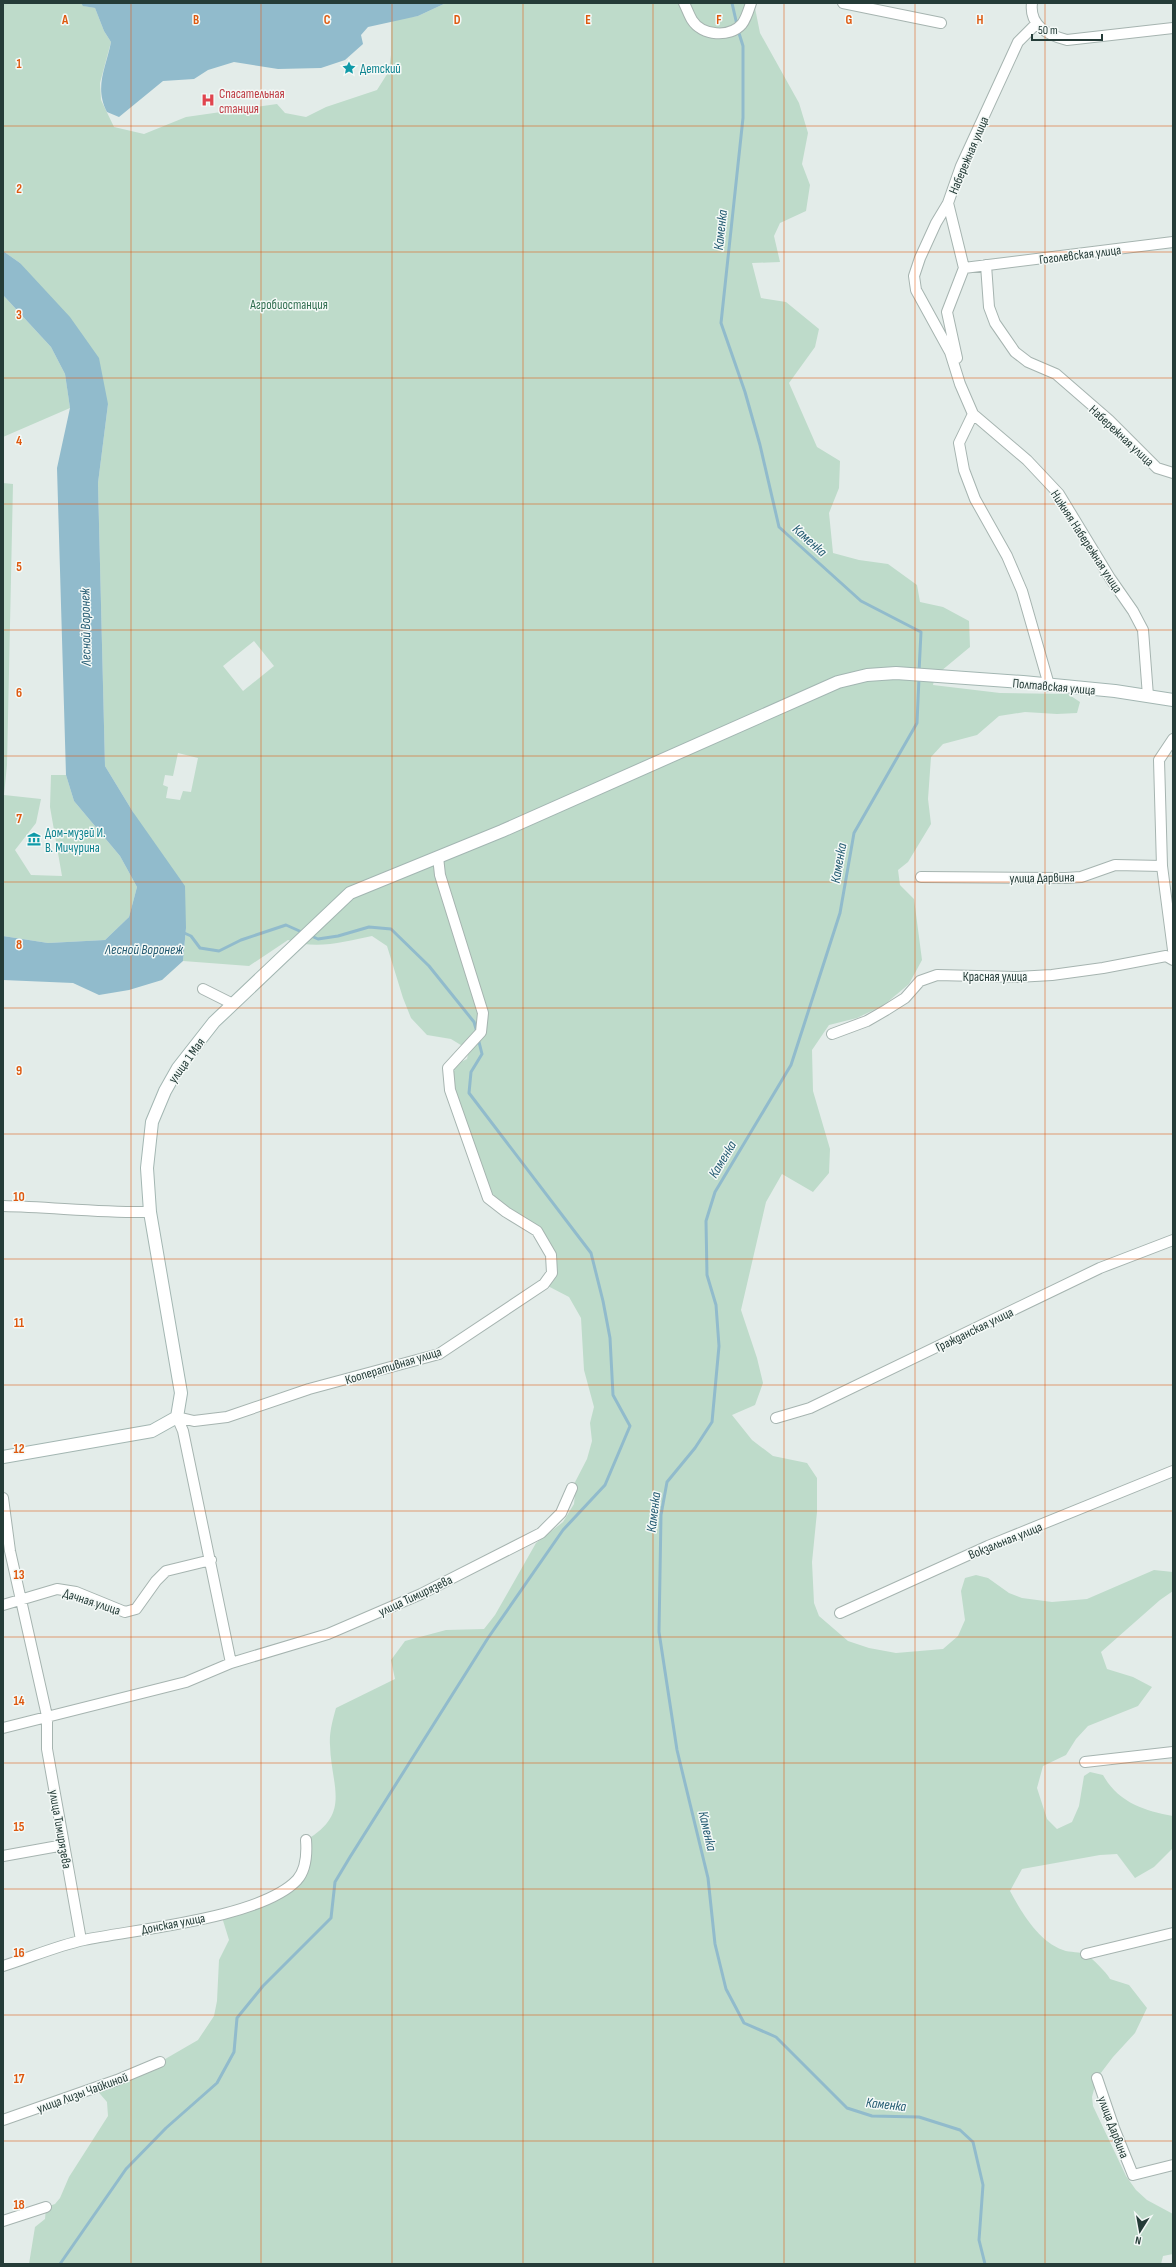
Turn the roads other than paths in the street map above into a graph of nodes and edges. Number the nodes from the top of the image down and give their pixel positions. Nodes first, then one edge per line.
1 (684, 3) edge
2 (750, 3) edge
3 (843, 3) edge
4 (1032, 3) edge
5 (941, 23) dead end
6 (1036, 24) junction
7 (1173, 28) edge
8 (948, 203) junction
9 (1173, 242) edge
10 (986, 265) junction
11 (964, 268) junction
12 (956, 372) junction
13 (973, 414) junction
14 (1173, 473) edge
15 (1050, 685) junction
16 (1148, 696) junction
17 (1173, 700) edge
18 (1173, 739) edge
19 (438, 857) junction
20 (1162, 866) junction
21 (921, 877) dead end
22 (1173, 950) edge
23 (1173, 960) edge
24 (203, 989) dead end
25 (233, 1004) junction
26 (832, 1034) dead end
27 (3, 1206) edge
28 (150, 1212) junction
29 (1173, 1240) edge
30 (176, 1417) junction
31 (776, 1418) dead end
32 (3, 1457) edge
33 (1173, 1471) edge
34 (572, 1488) dead end
35 (3, 1498) edge
36 (211, 1560) junction
37 (23, 1600) junction
38 (3, 1605) edge
39 (840, 1613) dead end
40 (231, 1663) junction
41 (47, 1716) junction
42 (3, 1728) edge
43 (1173, 1752) edge
44 (1085, 1762) dead end
45 (306, 1840) dead end
46 (64, 1845) junction
47 (3, 1856) edge
48 (1173, 1933) edge
49 (82, 1940) junction
50 (1086, 1954) dead end
51 (3, 1966) edge
52 (160, 2062) dead end
53 (1097, 2078) dead end
54 (3, 2120) edge
55 (1173, 2165) edge
56 (46, 2207) dead end
57 (3, 2221) edge

1 - 2 street
3 - 5 street
4 - 6 street
6 - 7 street
6 - 8 street, Набережная улица
8 - 11 street, Набережная улица
8 - 12 street, Нижняя Набережная улица
9 - 10 street, Гоголевская улица
10 - 11 street
10 - 14 street, Набережная улица
11 - 12 street, Нижняя Набережная улица
12 - 13 street, Нижняя Набережная улица
13 - 15 street
13 - 16 street, Нижняя Набережная улица
15 - 16 street, Полтавская улица
15 - 19 street, Полтавская улица
16 - 17 street, Полтавская улица
18 - 20 street
19 - 25 street, улица 1 Мая
19 - 30 street, Кооперативная улица
20 - 21 street, улица Дарвина
20 - 22 street
23 - 26 street, Красная улица
24 - 25 street
25 - 28 street, улица 1 Мая
27 - 28 street
28 - 30 street, улица 1 Мая
29 - 31 street, Гражданская улица
30 - 32 street
30 - 36 street
33 - 39 street, Вокзальная улица
34 - 40 street, улица Тимирязева
35 - 37 street
36 - 37 street, Дачная улица
36 - 40 street
37 - 38 street, Дачная улица
37 - 41 street
40 - 41 street, улица Тимирязева
41 - 42 street, улица Тимирязева
41 - 46 street, улица Тимирязева
43 - 44 street
45 - 49 street, Донская улица
46 - 47 street
46 - 49 street, улица Тимирязева
48 - 50 street
49 - 51 street, Донская улица
52 - 54 street, улица Лизы Чайкиной
53 - 55 street, улица Дарвина
56 - 57 street

